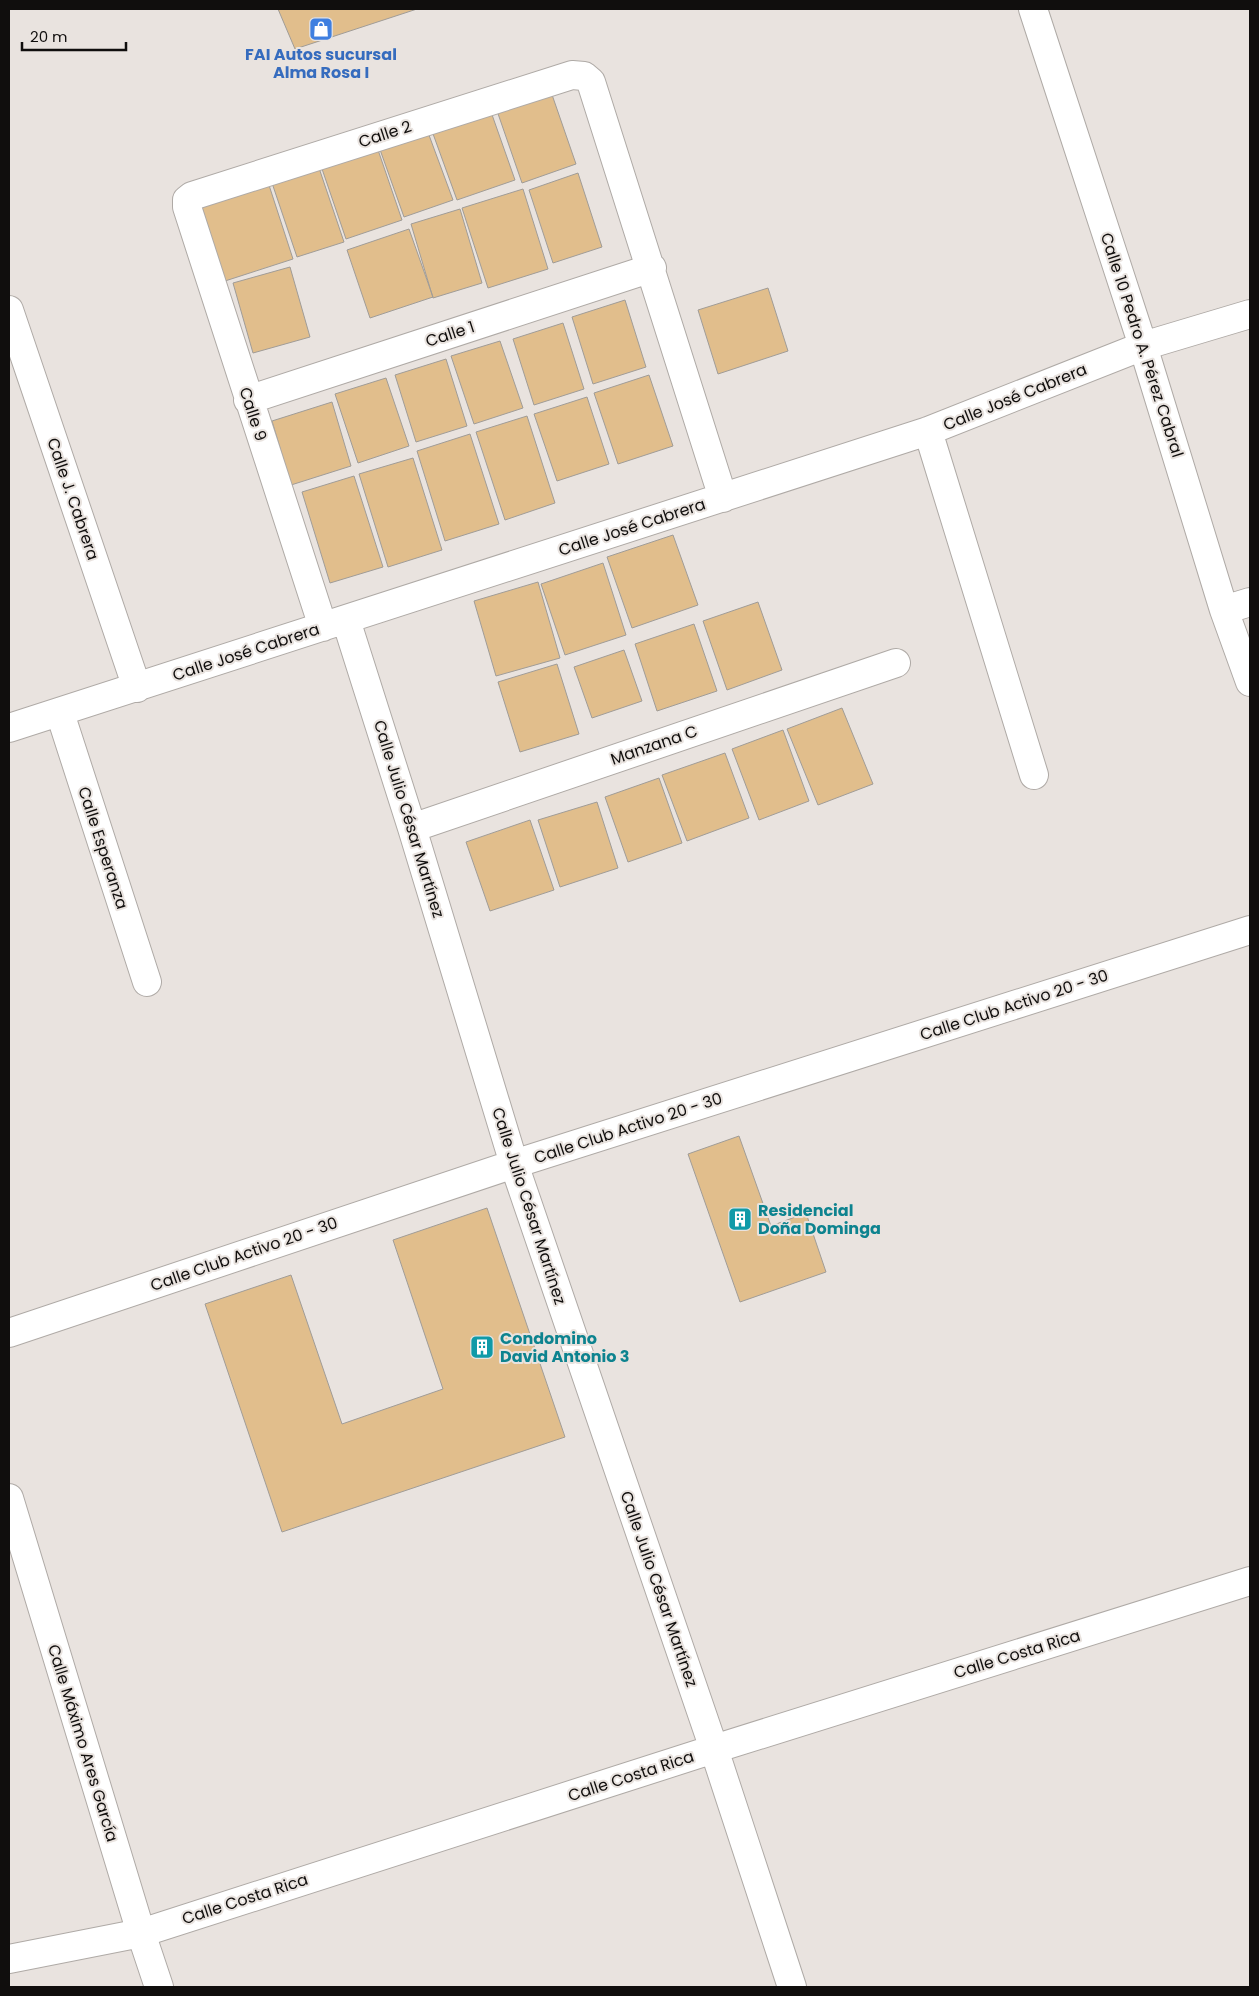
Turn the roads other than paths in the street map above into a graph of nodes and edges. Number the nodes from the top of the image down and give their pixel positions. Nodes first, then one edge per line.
1 (1033, 9) edge
2 (187, 200) joint
3 (652, 268) junction
4 (9, 310) edge
5 (1250, 314) edge
6 (1143, 346) junction
7 (248, 400) junction
8 (928, 431) junction
9 (723, 498) junction
10 (1250, 602) edge
11 (1224, 610) junction
12 (335, 624) junction
13 (896, 663) dead end
14 (1250, 682) edge
15 (137, 688) junction
16 (60, 713) junction
17 (9, 728) edge
18 (1034, 775) dead end
19 (412, 828) junction
20 (1250, 930) edge
21 (146, 982) dead end
22 (514, 1164) junction
23 (9, 1333) edge
24 (9, 1498) edge
25 (1250, 1581) edge
26 (714, 1749) junction
27 (141, 1933) junction
28 (9, 1959) edge
29 (159, 1987) edge
30 (792, 1987) edge

1 - 6 street, Calle 10 Pedro A. Pérez Cabral
2 - 3 street, Calle 2
2 - 7 street, Calle 9
3 - 7 street, Calle 1
3 - 9 street
4 - 15 street, Calle J. Cabrera
5 - 6 street, Calle José Cabrera
6 - 8 street, Calle José Cabrera
6 - 11 street, Calle 10 Pedro A. Pérez Cabral
7 - 12 street, Calle 9
8 - 9 street, Calle José Cabrera
8 - 18 street
9 - 12 street, Calle José Cabrera
10 - 11 street
11 - 14 street, Calle 10 Pedro A. Pérez Cabral
12 - 15 street, Calle José Cabrera
12 - 19 street, Calle Julio César Martínez
13 - 19 street, Manzana C
15 - 16 street, Calle José Cabrera
16 - 17 street, Calle José Cabrera
16 - 21 street, Calle Esperanza
19 - 22 street, Calle Julio César Martínez
20 - 22 street, Calle Club Activo 20 - 30
22 - 23 street, Calle Club Activo 20 - 30
22 - 26 street, Calle Julio César Martínez
24 - 27 street, Calle Máximo Ares García
25 - 26 street, Calle Costa Rica
26 - 27 street, Calle Costa Rica
26 - 30 street, Calle Julio César Martínez
27 - 28 street, Calle Costa Rica
27 - 29 street, Calle Máximo Ares García

